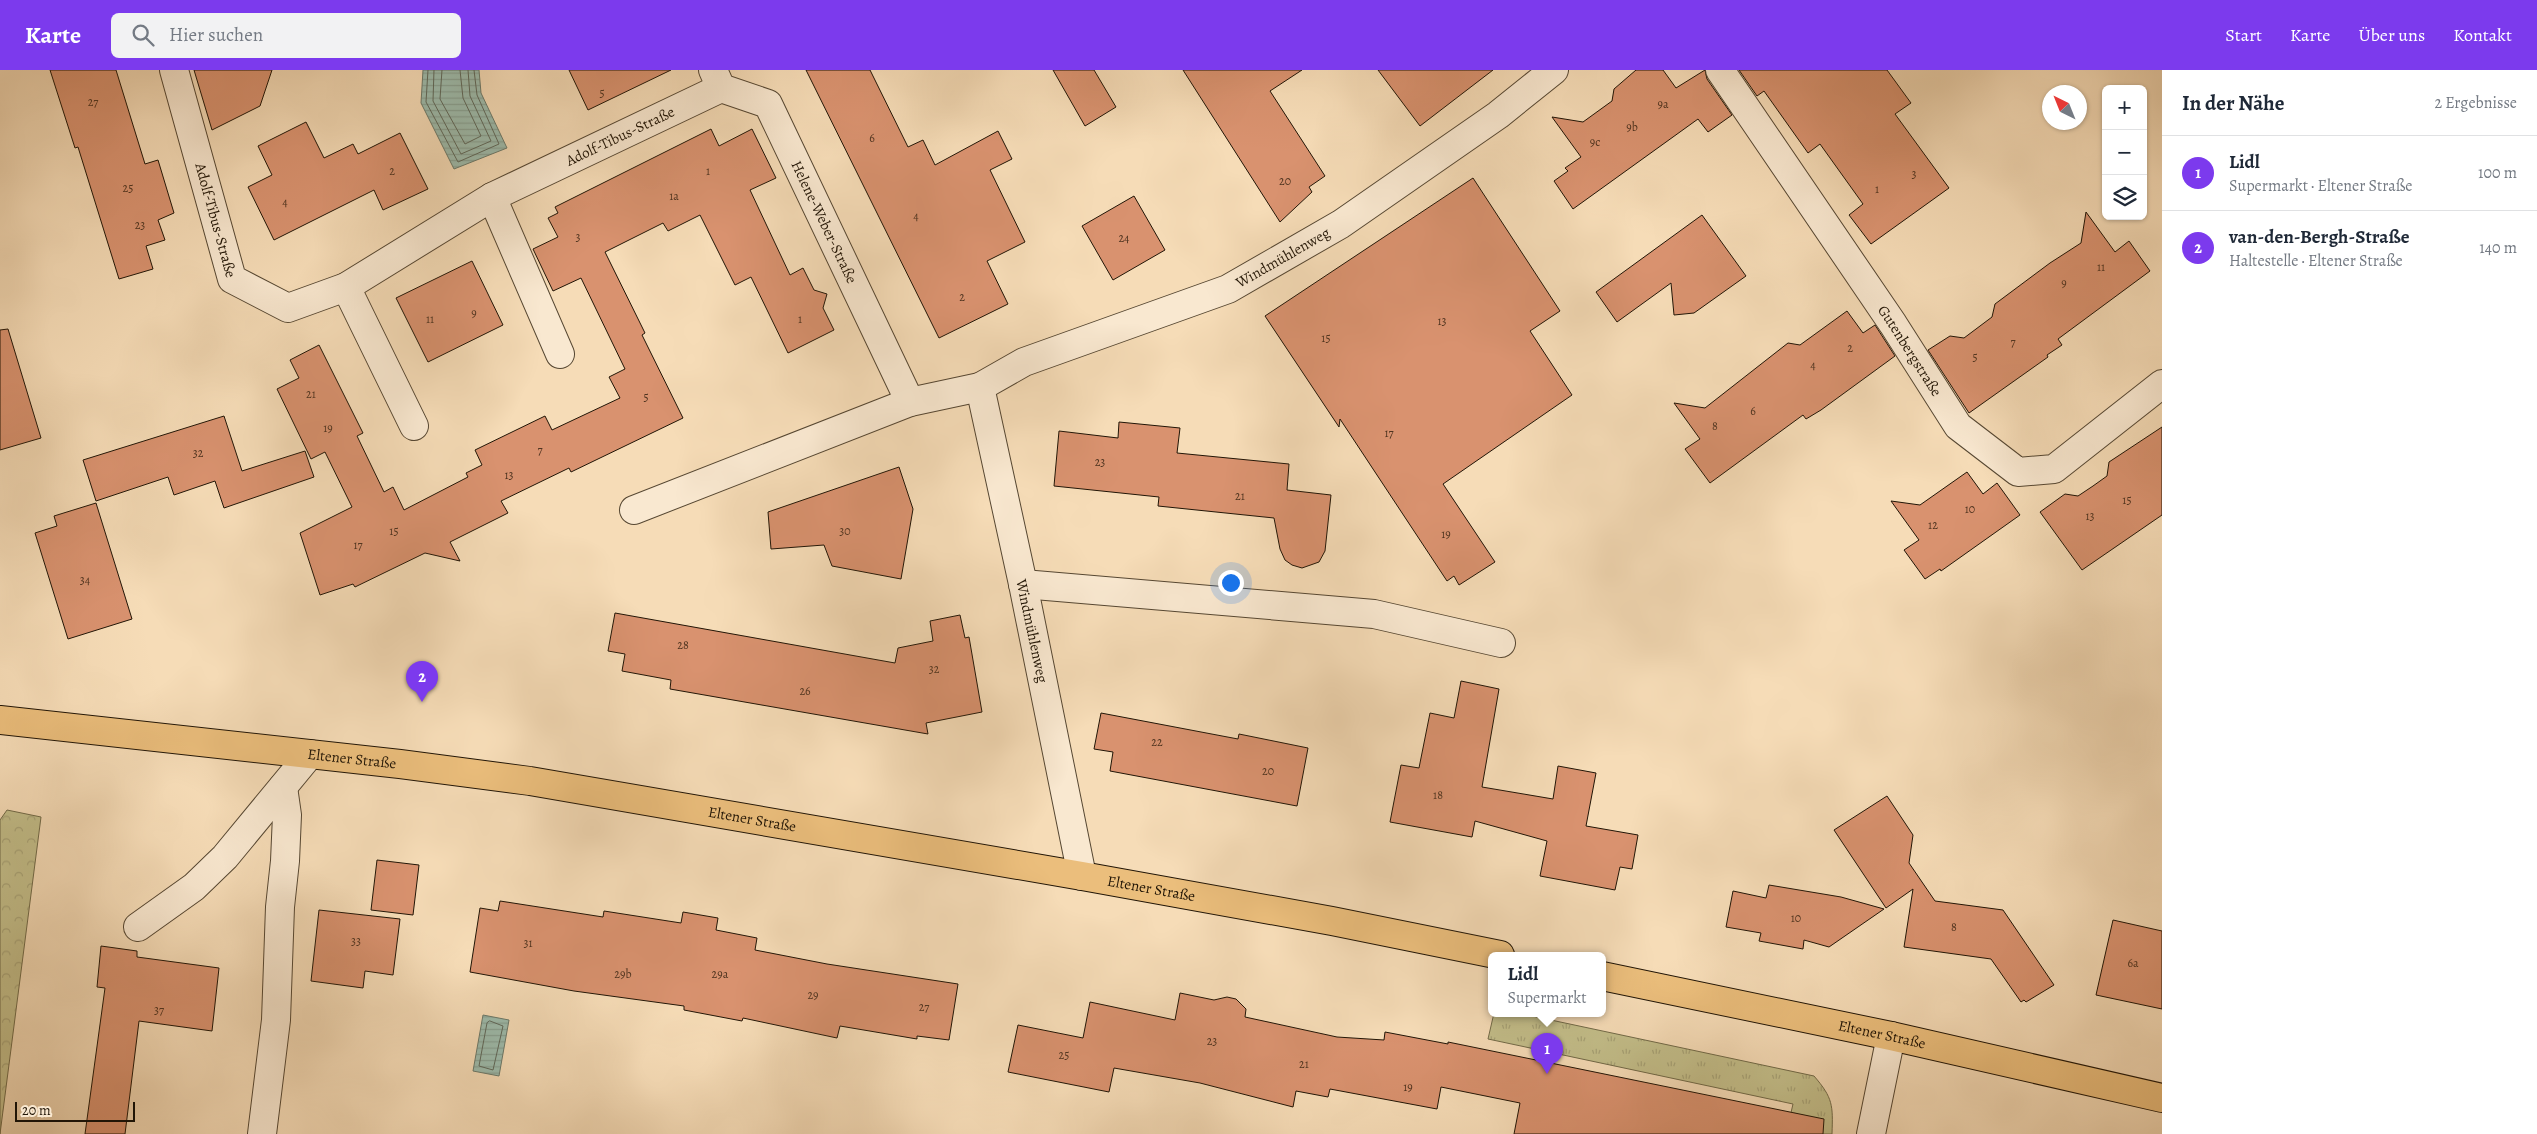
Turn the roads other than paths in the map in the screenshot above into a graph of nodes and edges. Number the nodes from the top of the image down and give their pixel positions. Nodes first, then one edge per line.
1 (174, 70) edge
2 (1554, 70) edge
3 (1720, 70) edge
4 (717, 79) edge
5 (492, 197) junction
6 (346, 287) junction
7 (560, 354) dead end
8 (2162, 384) edge
9 (980, 387) junction
10 (910, 402) junction
11 (414, 426) dead end
12 (634, 510) dead end
13 (1023, 584) junction
14 (1501, 643) dead end
15 (0, 720) edge
16 (310, 754) junction
17 (283, 787) junction
18 (1082, 876) junction
19 (138, 927) dead end
20 (1488, 953) edge
21 (1606, 977) edge
22 (1891, 1036) junction
23 (2162, 1098) edge
24 (262, 1134) edge
25 (1870, 1134) edge

1 - 6 street, Adolf-Tibus-Straße
2 - 9 street, Windmühlenweg
3 - 8 street, Gutenbergstraße
4 - 5 street, Adolf-Tibus-Straße
4 - 10 street, Helene-Weber-Straße
5 - 6 street, Adolf-Tibus-Straße
5 - 7 street
6 - 11 street
9 - 10 street, Windmühlenweg
9 - 13 street, Windmühlenweg
10 - 12 street, Windmühlenweg
13 - 14 street
13 - 18 street, Windmühlenweg
15 - 16 main road, Eltener Straße
16 - 17 street
16 - 18 main road, Eltener Straße
17 - 19 street
17 - 24 street
18 - 20 main road, Eltener Straße
21 - 22 main road, Eltener Straße
22 - 23 main road, Eltener Straße
22 - 25 street

